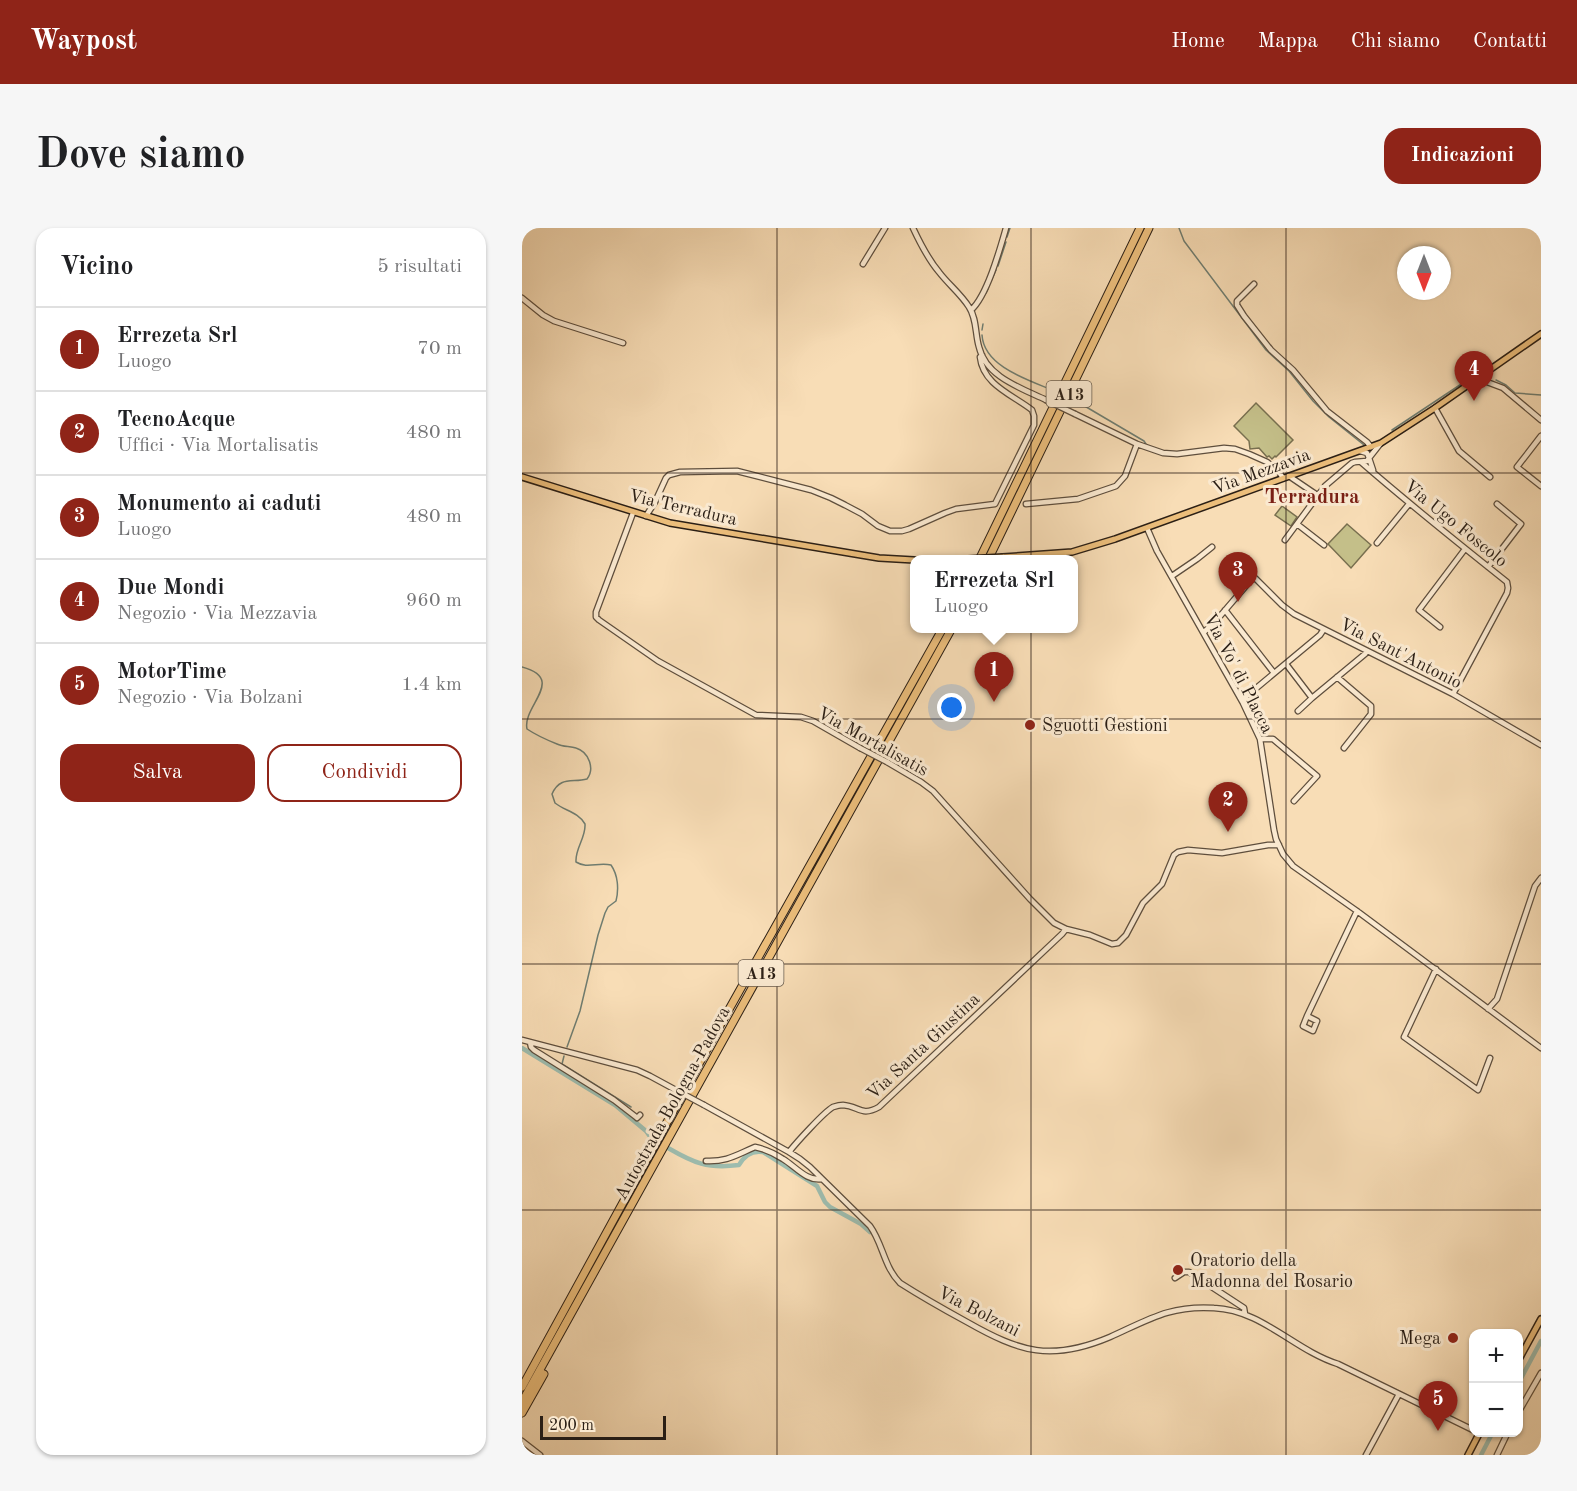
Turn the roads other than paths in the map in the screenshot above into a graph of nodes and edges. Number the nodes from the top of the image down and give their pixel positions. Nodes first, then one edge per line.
1 (885, 228) edge
2 (913, 228) edge
3 (1006, 228) edge
4 (1140, 228) edge
5 (1149, 228) edge
6 (863, 264) dead end
7 (1254, 284) dead end
8 (522, 298) edge
9 (971, 310) junction
10 (1541, 334) edge
11 (623, 343) dead end
12 (982, 355) junction
13 (1482, 375) junction
14 (1435, 408) junction
15 (1541, 420) edge
16 (1541, 436) edge
17 (1381, 443) junction
18 (1137, 444) junction
19 (1371, 447) junction
20 (1360, 451) junction
21 (1369, 458) junction
22 (1360, 462) junction
23 (1374, 472) junction
24 (522, 477) edge
25 (1286, 477) junction
26 (1490, 477) dead end
27 (1541, 486) edge
28 (1317, 495) junction
29 (1026, 504) dead end
30 (1409, 504) junction
31 (1497, 504) dead end
32 (633, 513) junction
33 (646, 516) junction
34 (1297, 524) junction
35 (1147, 528) junction
36 (1285, 540) dead end
37 (1377, 543) dead end
38 (1324, 545) dead end
39 (1212, 547) dead end
40 (1465, 549) junction
41 (981, 555) edge
42 (990, 555) edge
43 (1031, 555) edge
44 (910, 560) edge
45 (1488, 567) junction
46 (1172, 576) junction
47 (1225, 610) junction
48 (1440, 627) dead end
49 (1324, 629) junction
50 (1204, 632) junction
51 (940, 633) edge
52 (949, 633) edge
53 (1367, 651) junction
54 (1286, 664) junction
55 (1274, 673) junction
56 (1337, 677) junction
57 (1453, 694) junction
58 (1312, 698) junction
59 (1242, 700) junction
60 (1298, 711) dead end
61 (1260, 739) junction
62 (1541, 745) edge
63 (1344, 748) dead end
64 (1294, 801) dead end
65 (1276, 838) junction
66 (1268, 845) junction
67 (1278, 845) junction
68 (1541, 878) edge
69 (1357, 911) junction
70 (1066, 929) junction
71 (1436, 969) junction
72 (1488, 1009) junction
73 (1307, 1016) dead end
74 (522, 1040) edge
75 (530, 1042) junction
76 (1541, 1048) edge
77 (1490, 1058) dead end
78 (640, 1115) dead end
79 (789, 1152) junction
80 (705, 1161) dead end
81 (822, 1179) junction
82 (1175, 1278) dead end
83 (1245, 1314) junction
84 (570, 1317) junction
85 (1541, 1319) edge
86 (1523, 1352) edge
87 (1541, 1373) edge
88 (522, 1387) edge
89 (1399, 1394) junction
90 (522, 1402) edge
91 (1523, 1404) edge
92 (522, 1413) edge
93 (1469, 1428) edge
94 (1477, 1437) edge
95 (1506, 1437) edge
96 (523, 1441) edge
97 (540, 1455) edge
98 (1366, 1455) edge
99 (1468, 1455) edge
100 (1497, 1455) edge

1 - 6 street
2 - 9 street
3 - 9 street
4 - 41 highway, A13
5 - 42 highway, A13
7 - 19 street
8 - 11 street
9 - 12 street
10 - 13 main road, Via Mezzavia
12 - 18 street, bridge
12 - 33 street
13 - 14 main road, Via Mezzavia
13 - 15 street
14 - 17 main road, Via Mezzavia
14 - 26 street
16 - 27 street
17 - 19 main road, Via Mezzavia
17 - 21 street
18 - 25 street
18 - 29 street
19 - 20 main road, Via Mezzavia
20 - 21 street
20 - 25 main road, Via Mezzavia
21 - 22 street
21 - 23 street
22 - 23 street, Via Ugo Foscolo
22 - 28 street
23 - 30 street, Via Ugo Foscolo
24 - 32 main road, Via Terradura
25 - 28 street
25 - 35 main road, Via Mezzavia
28 - 34 street
30 - 37 street
30 - 40 street, Via Ugo Foscolo
31 - 45 street
32 - 33 main road, Via Terradura
32 - 70 street, Via Mortalisatis, bridge
33 - 44 main road, Via Terradura
34 - 36 street
34 - 38 street
35 - 43 main road, Via Mezzavia, bridge
35 - 46 street, Via Vo' di Placca
39 - 46 street
40 - 45 street, Via Ugo Foscolo
40 - 48 street
45 - 57 street, Via Ugo Foscolo
46 - 50 street, Via Vo' di Placca
47 - 49 street, Via Sant'Antonio
47 - 50 street
47 - 55 street
49 - 53 street, Via Sant'Antonio
49 - 54 street
50 - 59 street, Via Vo' di Placca
51 - 88 highway, Autostrada Bologna-Padova / A13
52 - 84 highway, Autostrada Bologna-Padova / A13
53 - 56 street
53 - 57 street, Via Sant'Antonio
54 - 55 street
54 - 58 street
55 - 59 street
56 - 58 street
56 - 63 street
57 - 62 street, Via Sant'Antonio
58 - 60 street
59 - 61 street, Via Vo' di Placca
61 - 64 street
61 - 65 street, Via Vo' di Placca
65 - 66 street
65 - 67 street, Via Vo' di Placca
66 - 67 street, Via Mortalisatis
66 - 70 street, Via Mortalisatis
67 - 69 street, Via Vo' di Placca
68 - 72 street
69 - 71 street, Via Vo' di Placca
69 - 73 street
70 - 79 street, Via Santa Giustina
71 - 72 street, Via Vo' di Placca
71 - 77 street
72 - 76 street, Via Vo' di Placca
74 - 75 street, Via Bolzani
75 - 78 street, Via Bolzani
75 - 79 street, Via Bolzani, bridge
79 - 81 street, Via Bolzani
80 - 81 street, Via Bolzani
81 - 83 street, Via Bolzani
82 - 83 street, Via Bolzani
83 - 89 street, Via Bolzani
84 - 90 highway, Autostrada Bologna-Padova / A13
84 - 92 highway, A13
85 - 86 main road
87 - 91 street
89 - 93 street, Via Bolzani
89 - 98 street
94 - 99 main road
95 - 100 street
96 - 97 street

